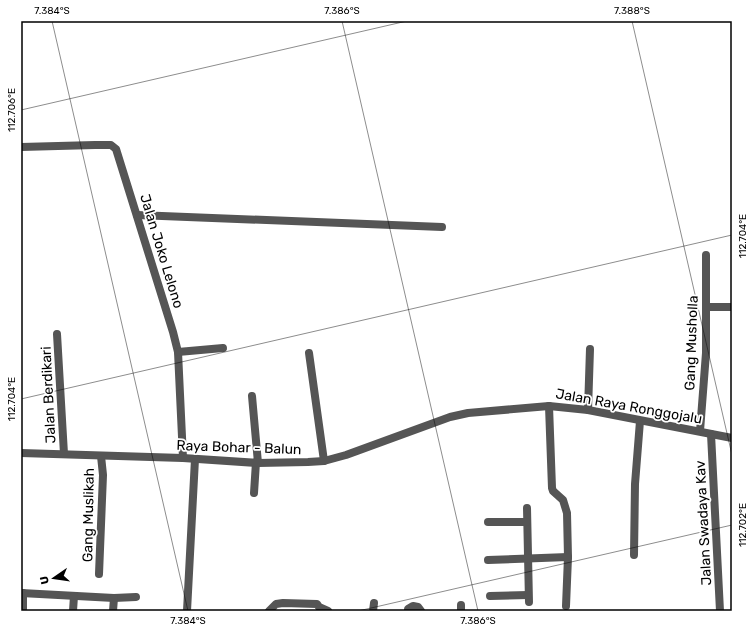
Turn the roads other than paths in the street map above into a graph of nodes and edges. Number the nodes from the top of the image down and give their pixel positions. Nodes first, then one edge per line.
1 (21, 148) edge
2 (137, 215) junction
3 (442, 227) dead end
4 (706, 255) dead end
5 (732, 307) edge
6 (706, 308) junction
7 (57, 334) dead end
8 (223, 348) dead end
9 (590, 349) dead end
10 (178, 352) junction
11 (309, 353) dead end
12 (252, 396) dead end
13 (549, 406) junction
14 (588, 410) junction
15 (450, 417) joint
16 (640, 421) junction
17 (700, 431) junction
18 (711, 434) junction
19 (732, 438) edge
20 (21, 453) edge
21 (64, 454) junction
22 (101, 456) junction
23 (183, 458) junction
24 (195, 459) junction
25 (324, 460) junction
26 (257, 463) junction
27 (254, 493) dead end
28 (527, 508) dead end
29 (488, 522) dead end
30 (526, 522) junction
31 (634, 555) dead end
32 (568, 557) junction
33 (488, 560) dead end
34 (528, 560) junction
35 (99, 574) dead end
36 (22, 593) edge
37 (74, 596) junction
38 (490, 596) dead end
39 (114, 598) junction
40 (136, 598) dead end
41 (566, 606) dead end
42 (320, 609) edge
43 (23, 611) edge
44 (73, 611) edge
45 (113, 611) edge
46 (187, 611) edge
47 (269, 611) edge
48 (328, 611) edge
49 (408, 611) edge
50 (421, 611) edge
51 (720, 611) edge

1 - 2 street, Jalan Joko Lelono
2 - 3 street
2 - 10 street, Jalan Joko Lelono
4 - 6 street, Gang Musholla
5 - 6 street
6 - 17 street, Gang Musholla
7 - 21 street, Jalan Berdikari
8 - 10 street
9 - 14 street
10 - 23 street, Jalan Joko Lelono
11 - 25 street
12 - 26 street
13 - 14 street, Jalan Raya Ronggojalu
13 - 15 street, Jalan Raya Ronggojalu
13 - 32 street
14 - 16 street, Jalan Raya Ronggojalu
15 - 25 street, Raya Bohar - Balun
16 - 17 street, Jalan Raya Ronggojalu
16 - 31 street
17 - 18 street, Jalan Raya Ronggojalu
18 - 19 street, Jalan Raya Ronggojalu
18 - 51 street, Jalan Swadaya Kav
20 - 21 street, Raya Bohar - Balun
21 - 22 street, Raya Bohar - Balun
22 - 23 street, Raya Bohar - Balun
22 - 35 street, Gang Muslikah
23 - 24 street, Raya Bohar - Balun
24 - 26 street, Raya Bohar - Balun
24 - 46 street
25 - 26 street, Raya Bohar - Balun
26 - 27 street
28 - 30 street
29 - 30 street
30 - 34 street
32 - 34 street
32 - 41 street
33 - 34 street
34 - 38 street
36 - 37 street
36 - 43 street
37 - 39 street
37 - 44 street
39 - 40 street
39 - 45 street
42 - 47 street
42 - 48 street
49 - 50 street

